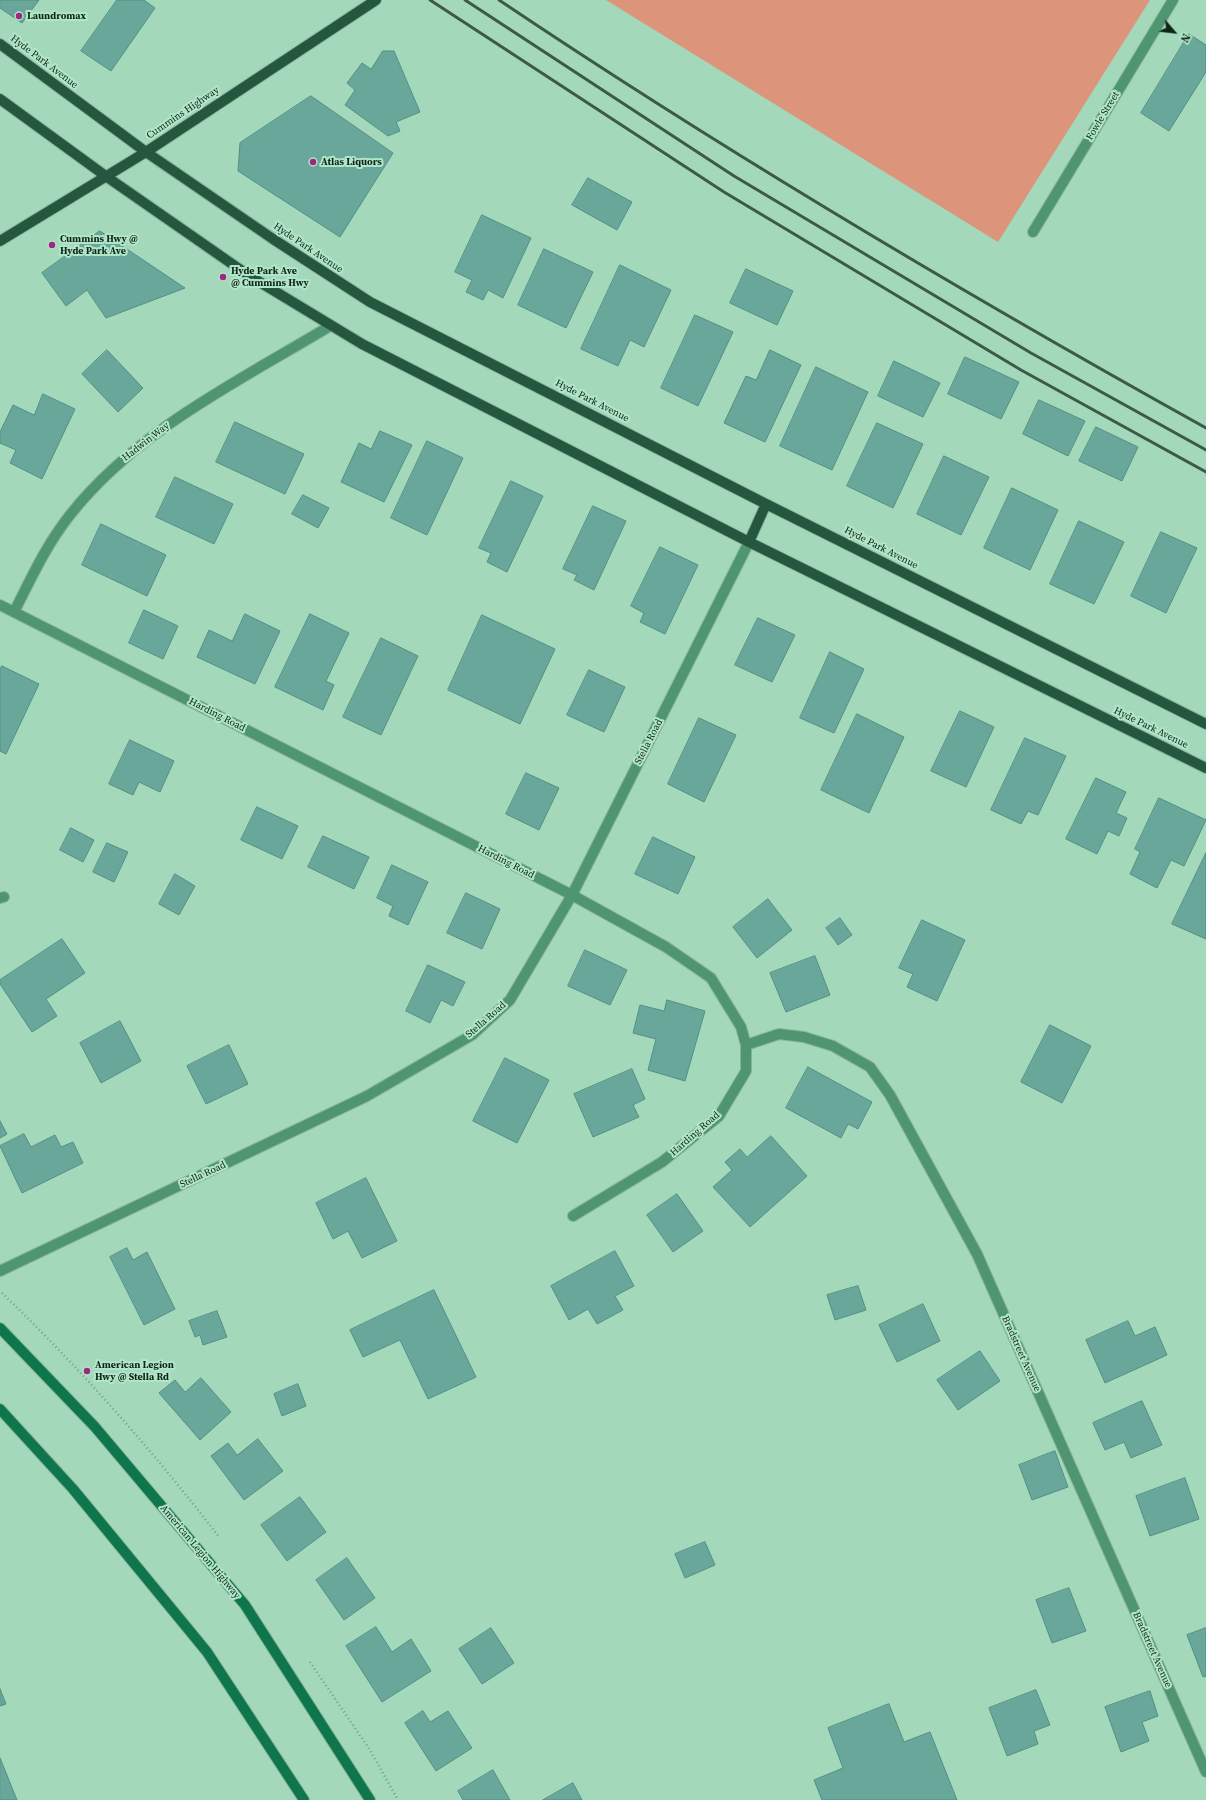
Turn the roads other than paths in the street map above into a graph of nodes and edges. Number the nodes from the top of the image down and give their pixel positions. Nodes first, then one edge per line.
1 (376, 0) edge
2 (1173, 0) edge
3 (0, 44) edge
4 (0, 99) edge
5 (146, 152) junction
6 (107, 177) junction
7 (1033, 232) dead end
8 (0, 242) edge
9 (330, 326) junction
10 (766, 504) junction
11 (749, 542) junction
12 (0, 605) edge
13 (14, 612) junction
14 (1206, 724) edge
15 (1206, 768) edge
16 (572, 895) junction
17 (746, 1045) junction
18 (573, 1216) dead end
19 (0, 1271) edge
20 (0, 1328) edge
21 (0, 1409) edge
22 (1206, 1772) edge
23 (304, 1800) edge
24 (370, 1800) edge

1 - 5 main road, Cummins Highway
2 - 7 street, Fowle Street
3 - 5 main road, Hyde Park Avenue
4 - 6 main road, Hyde Park Avenue
5 - 6 main road, Cummins Highway
5 - 10 main road, Hyde Park Avenue
6 - 8 main road, Cummins Highway
6 - 9 main road, Hyde Park Avenue
9 - 11 main road, Hyde Park Avenue
9 - 13 street, Hadwin Way
10 - 11 main road
10 - 14 main road, Hyde Park Avenue
11 - 15 main road, Hyde Park Avenue
11 - 16 street, Stella Road
12 - 13 street, Harding Road
13 - 16 street, Harding Road
16 - 17 street, Harding Road
16 - 19 street, Stella Road
17 - 18 street, Harding Road
17 - 22 street, Bradstreet Avenue
20 - 24 main road, American Legion Highway
21 - 23 main road

